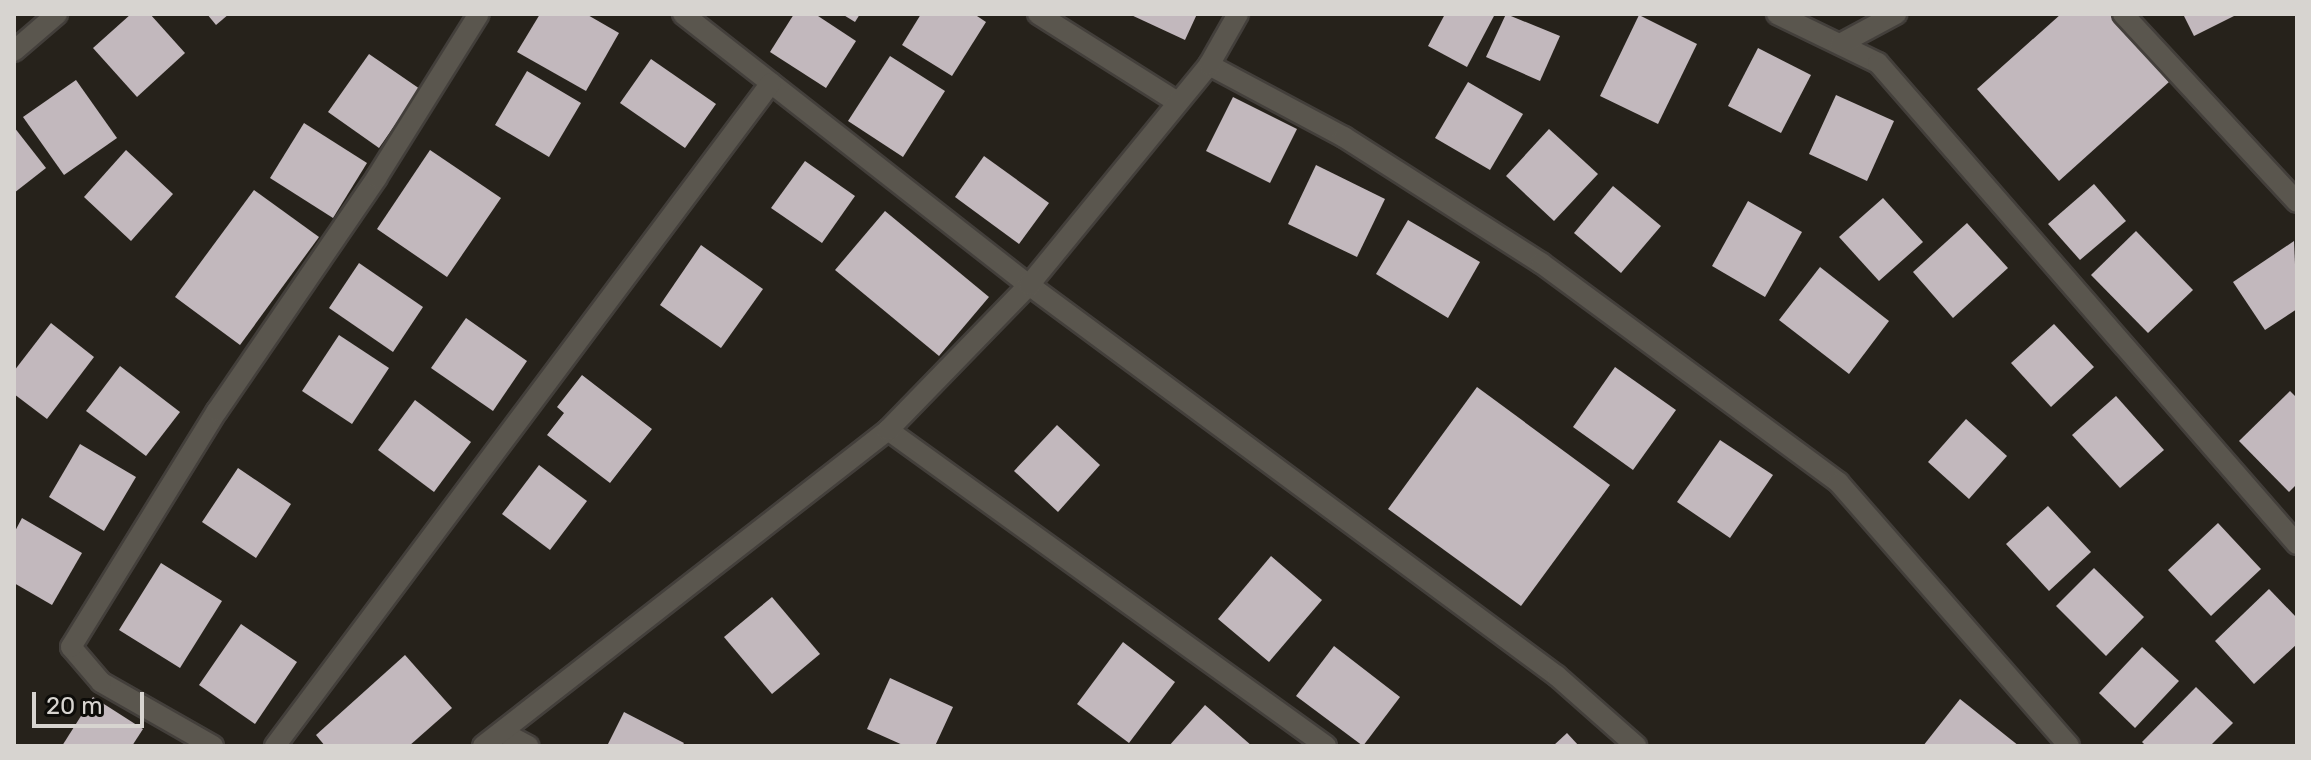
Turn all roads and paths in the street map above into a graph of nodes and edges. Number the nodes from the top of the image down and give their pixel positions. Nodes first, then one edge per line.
1 (57, 14) edge
2 (479, 14) edge
3 (683, 14) edge
4 (1038, 14) edge
5 (1238, 14) edge
6 (1777, 14) edge
7 (1896, 14) edge
8 (2123, 14) edge
9 (1840, 44) junction
10 (14, 51) edge
11 (1209, 65) junction
12 (771, 83) junction
13 (1177, 102) junction
14 (2297, 202) edge
15 (1029, 285) junction
16 (888, 430) junction
17 (2297, 544) edge
18 (502, 732) junction
19 (213, 746) edge
20 (275, 746) edge
21 (483, 746) edge
22 (528, 746) edge
23 (1326, 746) edge
24 (1636, 746) edge
25 (2069, 746) edge

1 - 10 street
2 - 19 street
3 - 12 street
4 - 13 street
5 - 11 street
6 - 9 street
7 - 9 street
8 - 14 street
9 - 17 street
11 - 13 street
11 - 25 street
12 - 15 street
12 - 20 street
13 - 15 street
15 - 16 street
15 - 24 street
16 - 18 street
16 - 23 street
18 - 21 street
18 - 22 street

